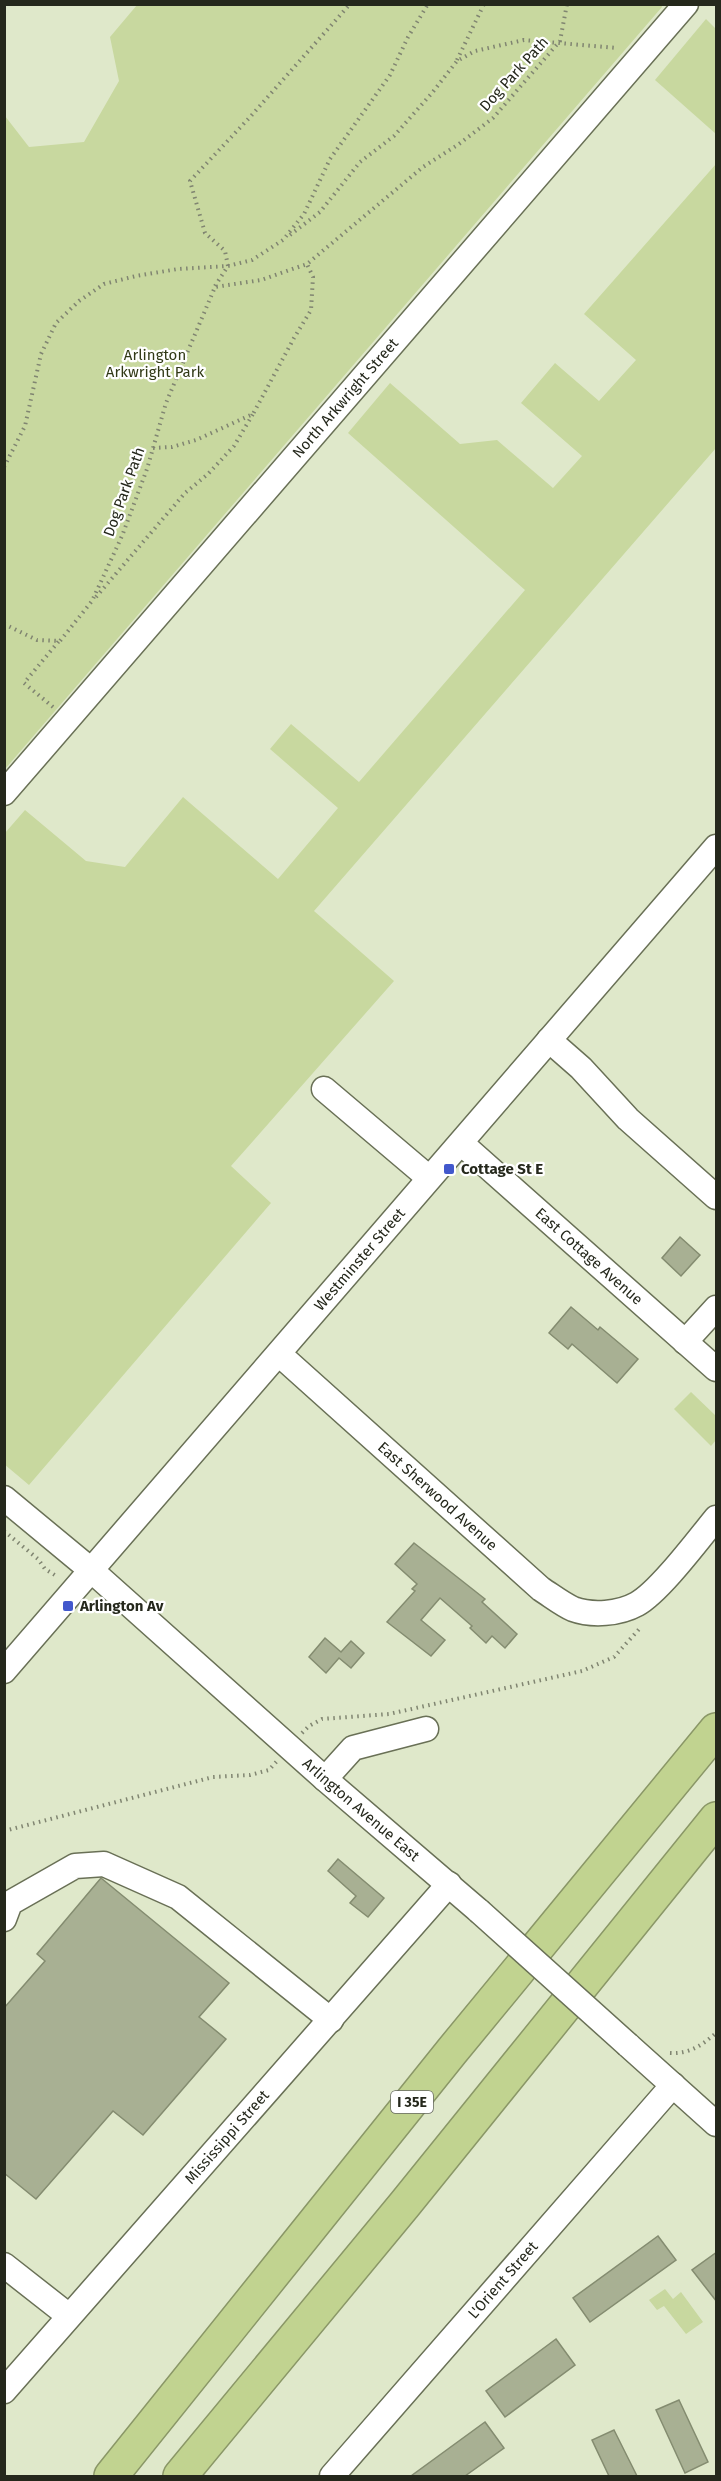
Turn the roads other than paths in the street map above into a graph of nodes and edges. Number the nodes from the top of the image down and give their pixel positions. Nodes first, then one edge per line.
1 (686, 4) edge
2 (4, 793) edge
3 (717, 848) edge
4 (549, 1040) junction
5 (324, 1089) dead end
6 (461, 1143) junction
7 (429, 1178) junction
8 (717, 1197) edge
9 (717, 1308) edge
10 (685, 1342) junction
11 (279, 1354) junction
12 (717, 1369) edge
13 (4, 1498) edge
14 (717, 1518) edge
15 (91, 1570) junction
16 (4, 1671) edge
17 (426, 1729) dead end
18 (717, 1730) edge
19 (325, 1779) junction
20 (717, 1819) edge
21 (449, 1884) junction
22 (4, 1919) edge
23 (330, 2020) junction
24 (673, 2085) junction
25 (717, 2124) edge
26 (4, 2265) edge
27 (69, 2316) junction
28 (4, 2391) edge
29 (193, 2463) edge
30 (111, 2476) edge
31 (180, 2476) edge
32 (332, 2476) edge

1 - 2 street, North Arkwright Street
3 - 4 street, Westminster Street
4 - 6 street, Westminster Street
4 - 8 street
5 - 7 street
6 - 7 street, Westminster Street
6 - 10 street, East Cottage Avenue
7 - 11 street, Westminster Street
9 - 10 street
10 - 12 street, East Cottage Avenue
11 - 14 street, East Sherwood Avenue
11 - 15 street, Westminster Street
13 - 15 street, Arlington Avenue East
15 - 16 street, Westminster Street
15 - 19 street, Arlington Avenue East
17 - 19 street
18 - 30 highway, I 35E
19 - 21 street, Arlington Avenue East
20 - 29 highway
21 - 23 street, Mississippi Street
21 - 24 street, Arlington Avenue East, bridge
22 - 23 street
23 - 27 street, Mississippi Street
24 - 25 street, Arlington Avenue East
24 - 32 street, L'Orient Street
26 - 27 street
27 - 28 street, Mississippi Street
29 - 31 highway

